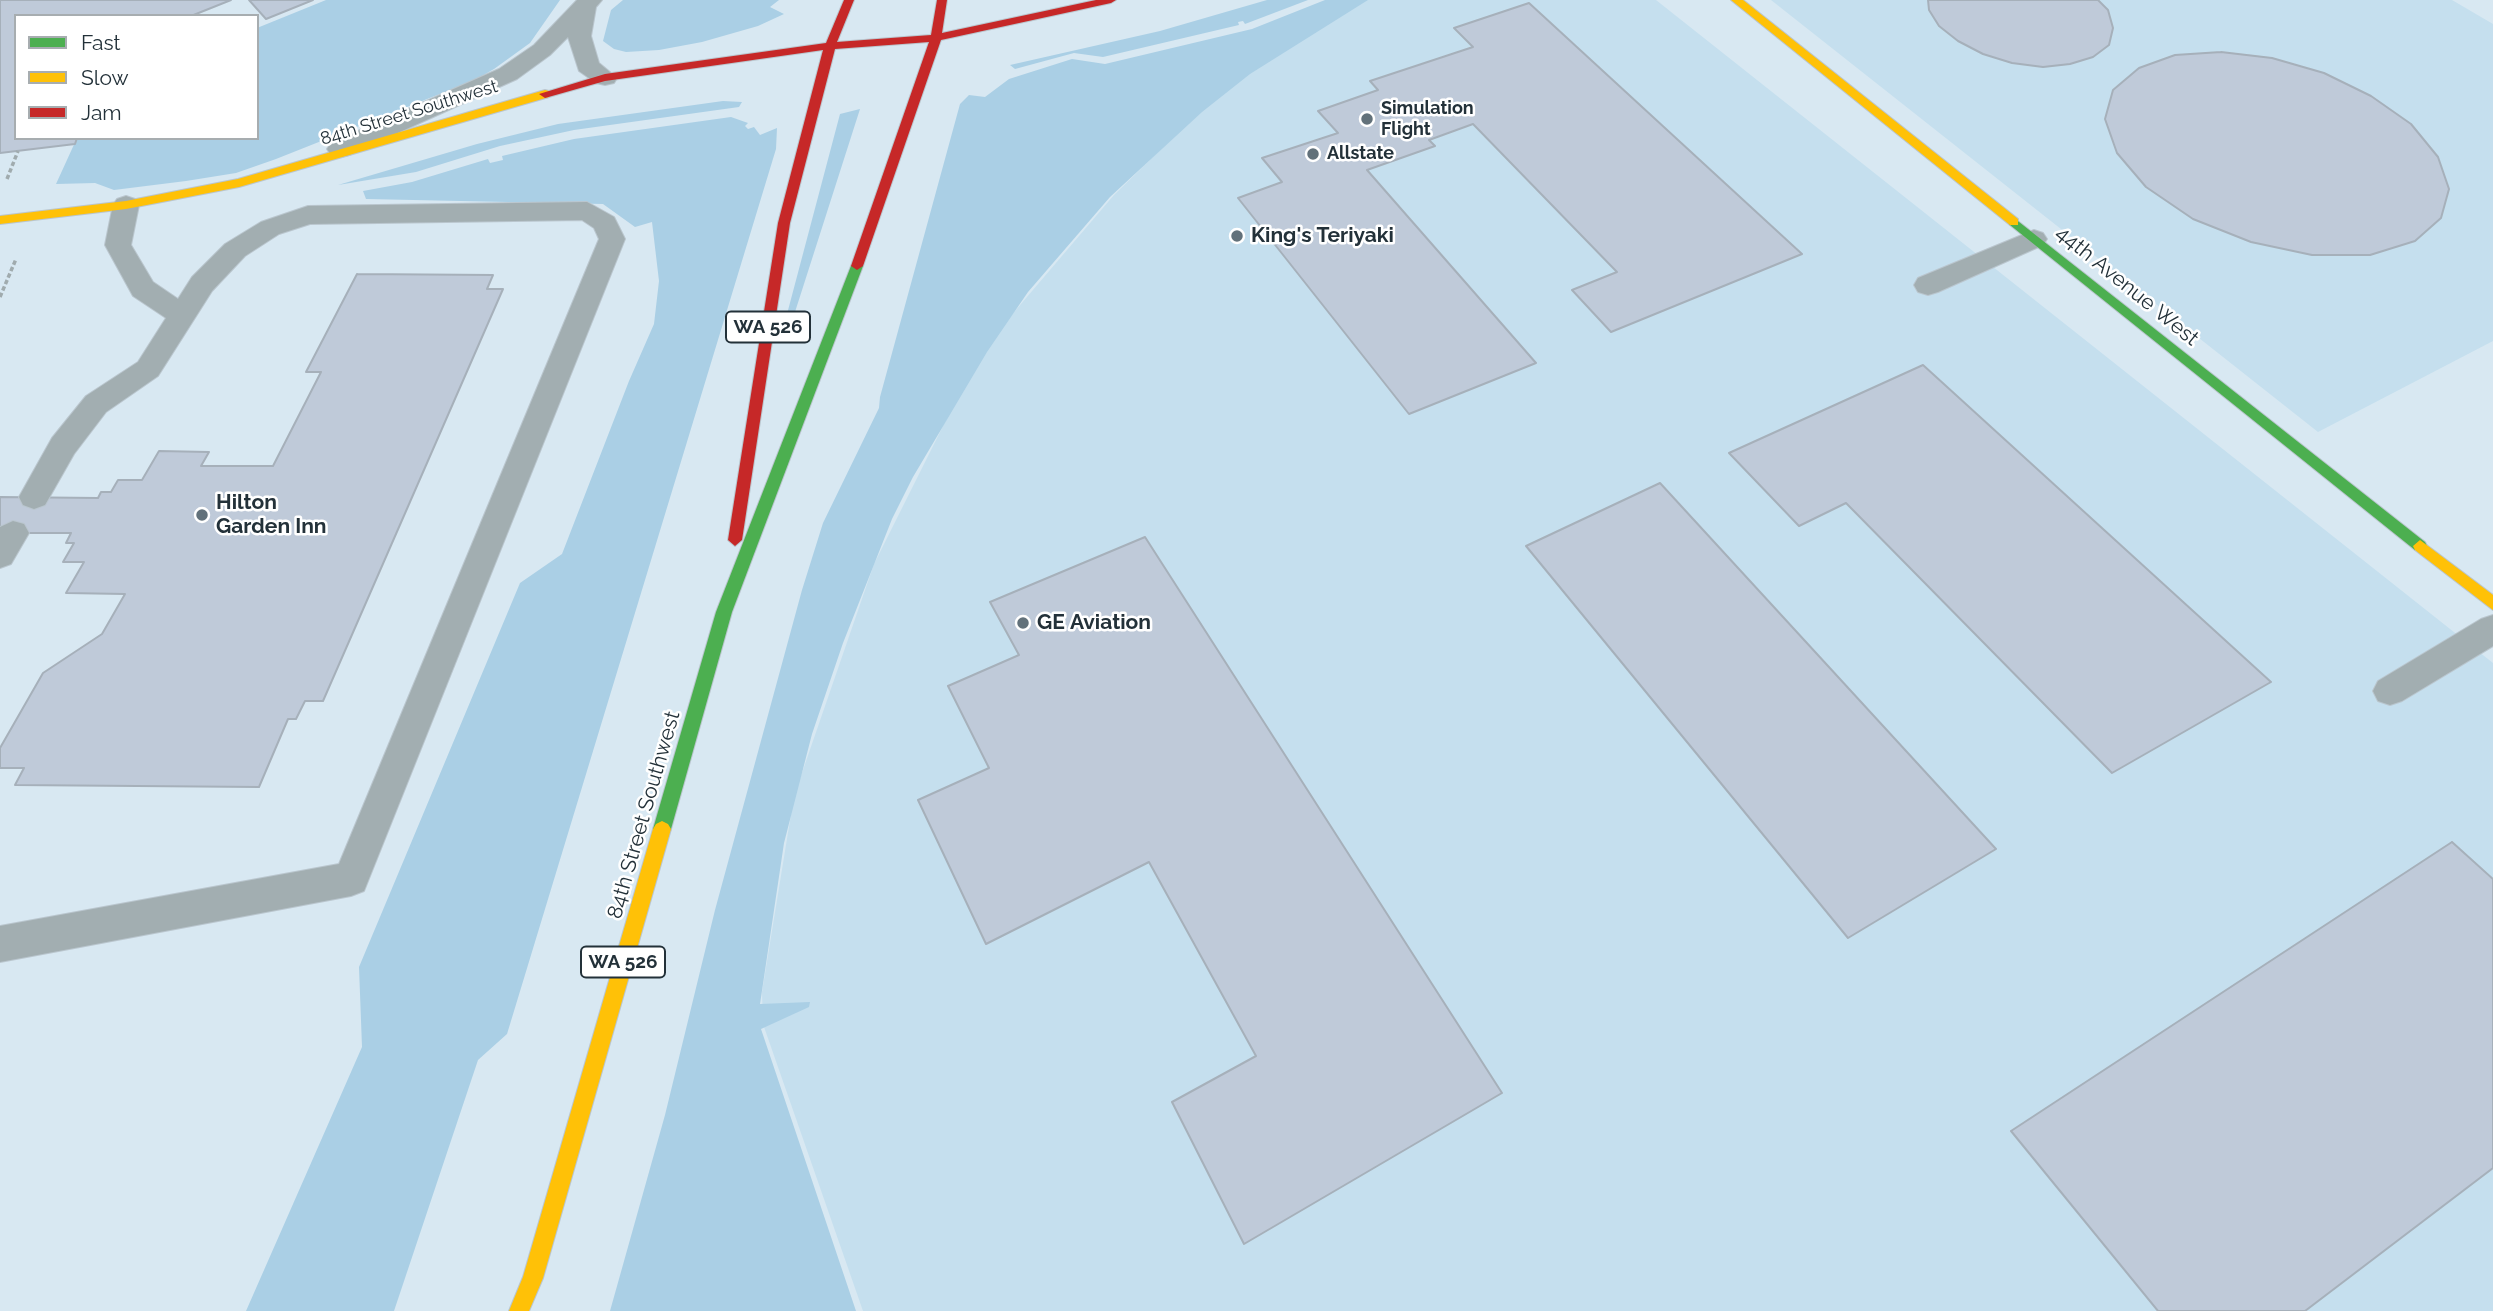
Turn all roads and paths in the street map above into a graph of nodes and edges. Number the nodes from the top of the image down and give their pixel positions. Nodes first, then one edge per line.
1 (849, 0) edge
2 (942, 0) edge
3 (1111, 0) edge
4 (1736, 0) edge
5 (588, 2) edge
6 (936, 38) junction
7 (830, 46) junction
8 (605, 78) junction
9 (18, 150) dead end
10 (302, 166) junction
11 (5, 184) dead end
12 (126, 205) junction
13 (0, 220) edge
14 (2034, 239) junction
15 (19, 251) dead end
16 (1928, 285) dead end
17 (0, 297) edge
18 (183, 314) junction
19 (34, 497) dead end
20 (2493, 604) edge
21 (724, 612) junction
22 (2493, 629) edge
23 (2390, 691) dead end
24 (0, 944) edge
25 (519, 1311) edge

1 - 7 main road
2 - 6 main road
3 - 6 main road, 84th Street Southwest
4 - 14 main road, 44th Avenue West
5 - 8 lane
5 - 10 lane
6 - 7 main road, 84th Street Southwest
6 - 21 main road, 84th Street Southwest / WA 526
7 - 8 main road, 84th Street Southwest
7 - 21 main road, 84th Street Southwest / WA 526
8 - 10 main road, 84th Street Southwest
9 - 11 path
10 - 12 main road, 84th Street Southwest
12 - 13 main road, 84th Street Southwest
12 - 18 lane
14 - 16 lane
14 - 20 main road, 44th Avenue West
15 - 17 path
18 - 19 lane
18 - 24 lane
21 - 25 main road, 84th Street Southwest / WA 526
22 - 23 lane

